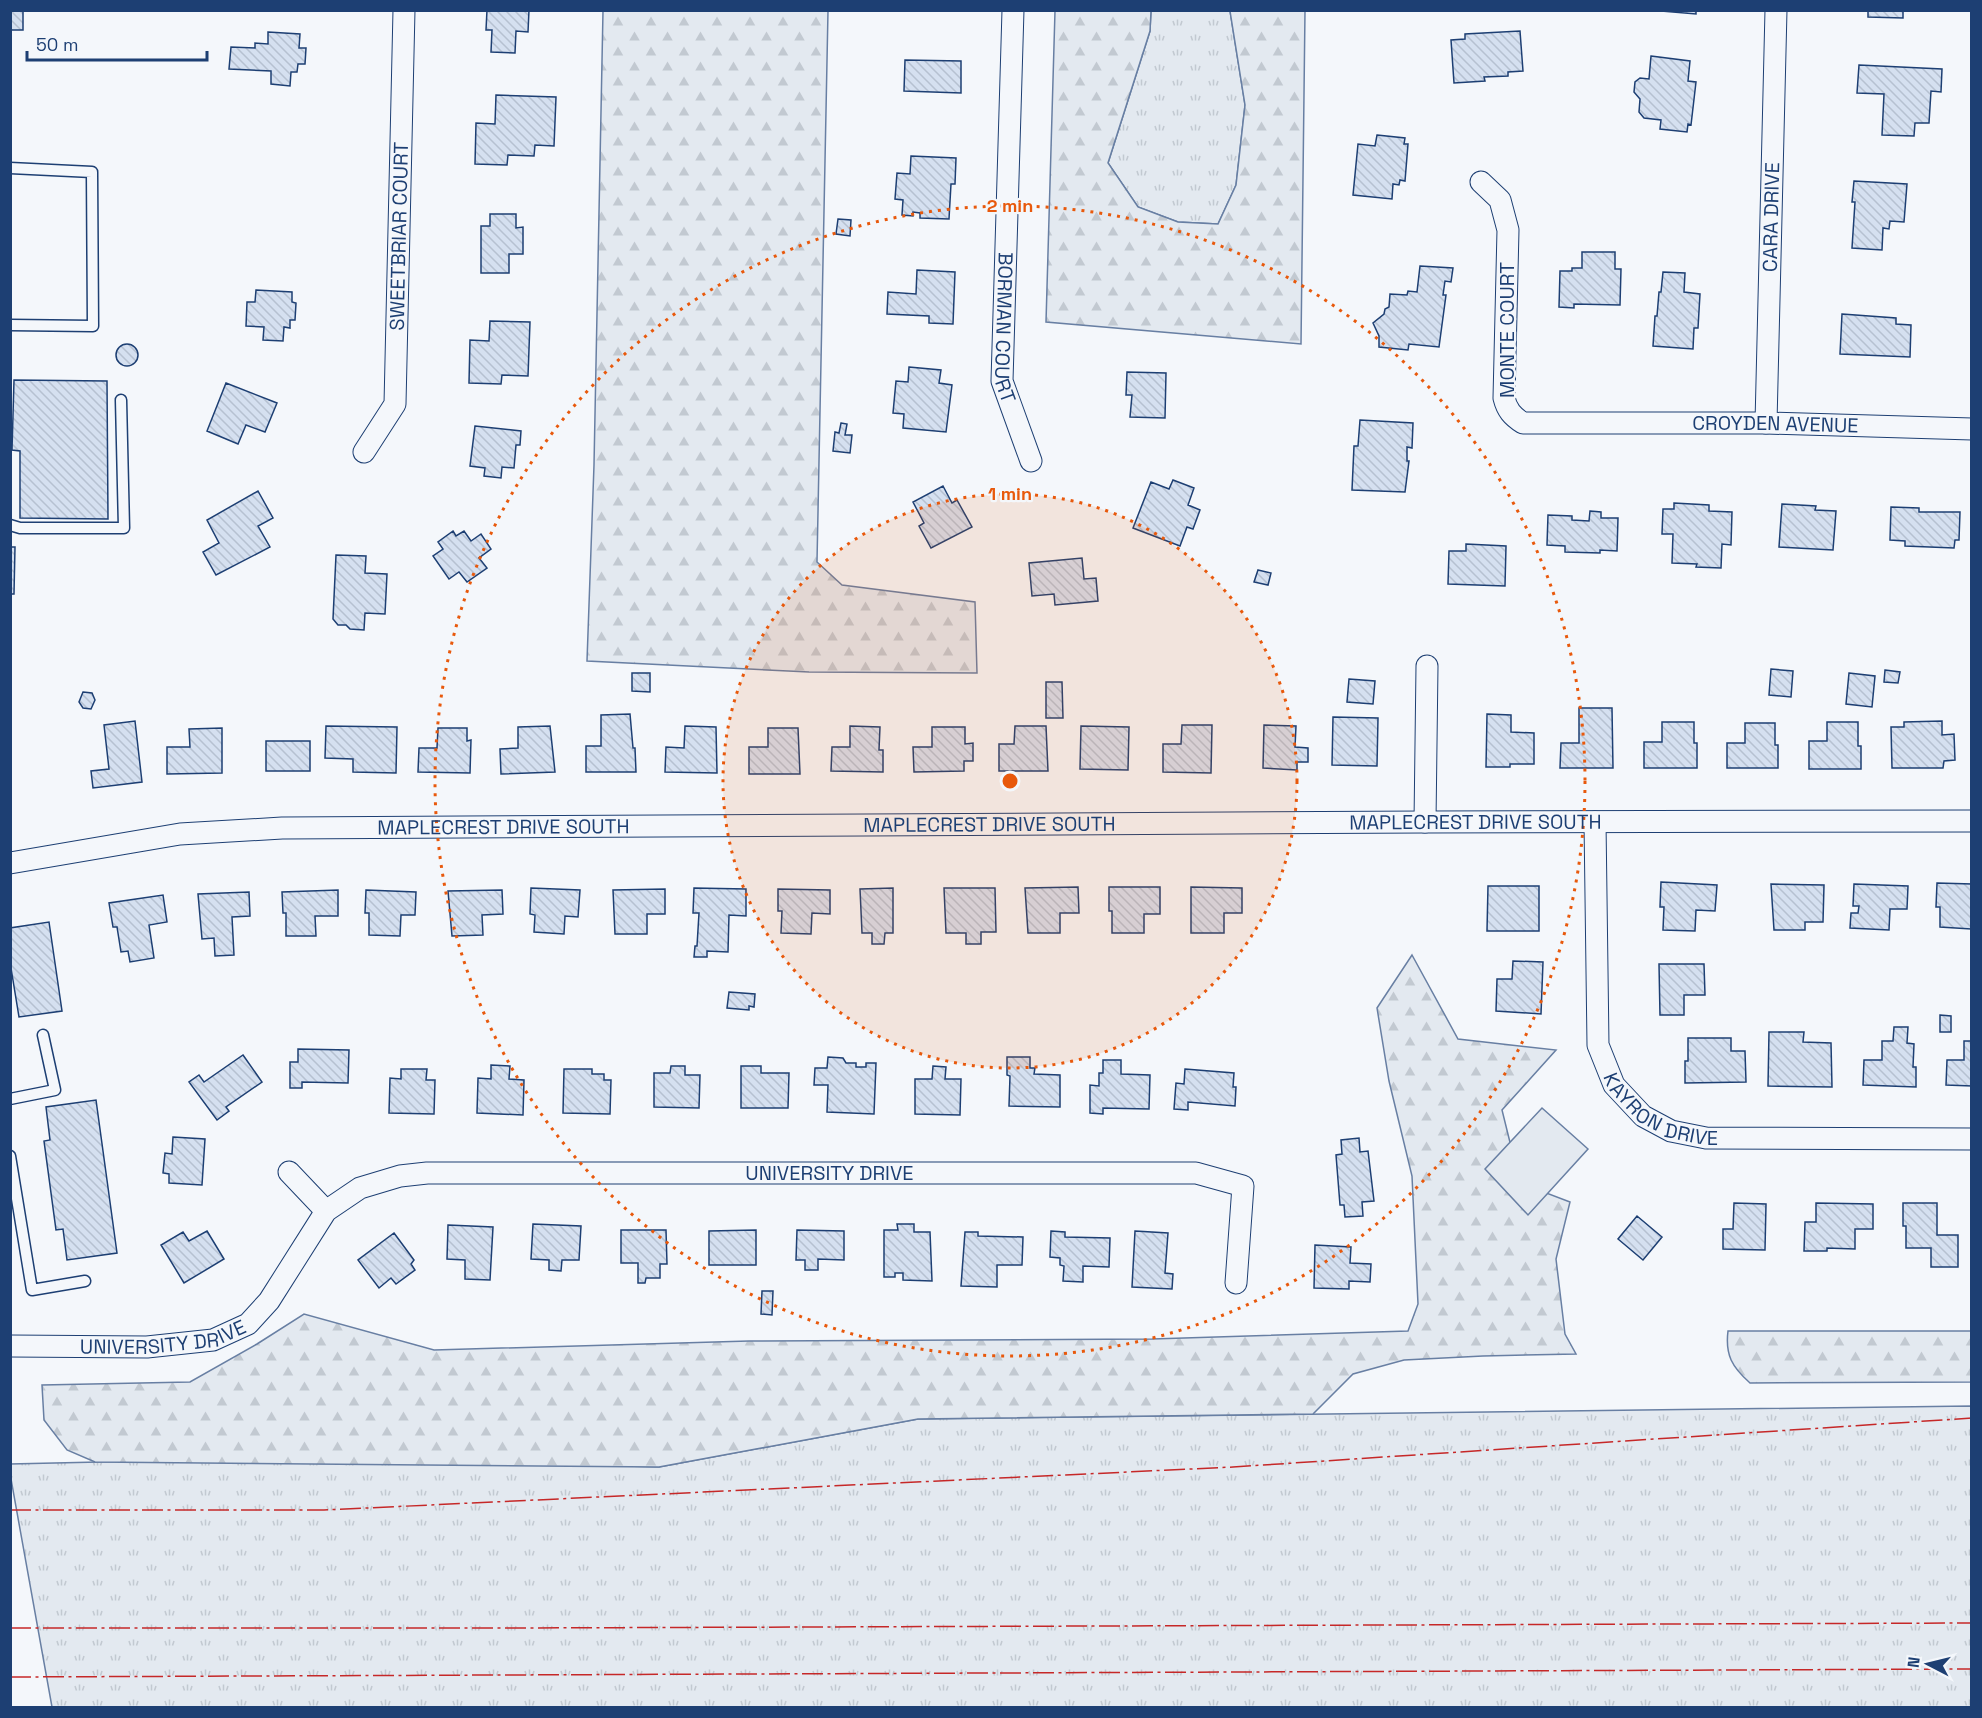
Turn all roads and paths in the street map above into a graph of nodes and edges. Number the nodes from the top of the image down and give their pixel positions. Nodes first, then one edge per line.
1 (404, 10) edge
2 (1013, 10) edge
3 (1776, 10) edge
4 (10, 168) edge
5 (1481, 182) dead end
6 (10, 325) edge
7 (121, 400) dead end
8 (1578, 422) joint
9 (1766, 423) junction
10 (1971, 429) edge
11 (364, 452) dead end
12 (1031, 461) dead end
13 (10, 525) edge
14 (1427, 666) dead end
15 (1971, 821) edge
16 (1425, 822) junction
17 (1595, 822) junction
18 (10, 863) edge
19 (43, 1035) dead end
20 (10, 1099) edge
21 (1971, 1139) edge
22 (10, 1156) edge
23 (289, 1172) dead end
24 (326, 1211) junction
25 (85, 1281) dead end
26 (1236, 1283) dead end
27 (10, 1346) edge

1 - 11 street, SWEETBRIAR COURT
2 - 12 street, BORMAN COURT
3 - 9 street, CARA DRIVE
4 - 6 lane
5 - 8 street, MONTE COURT
7 - 13 lane
8 - 9 street, CROYDEN AVENUE
9 - 10 street, CROYDEN AVENUE
14 - 16 street
15 - 17 street, MAPLECREST DRIVE SOUTH
16 - 17 street, MAPLECREST DRIVE SOUTH
16 - 18 street, MAPLECREST DRIVE SOUTH
17 - 21 street, KAYRON DRIVE
19 - 20 lane
22 - 25 lane
23 - 24 street
24 - 26 street, UNIVERSITY DRIVE
24 - 27 street, UNIVERSITY DRIVE

